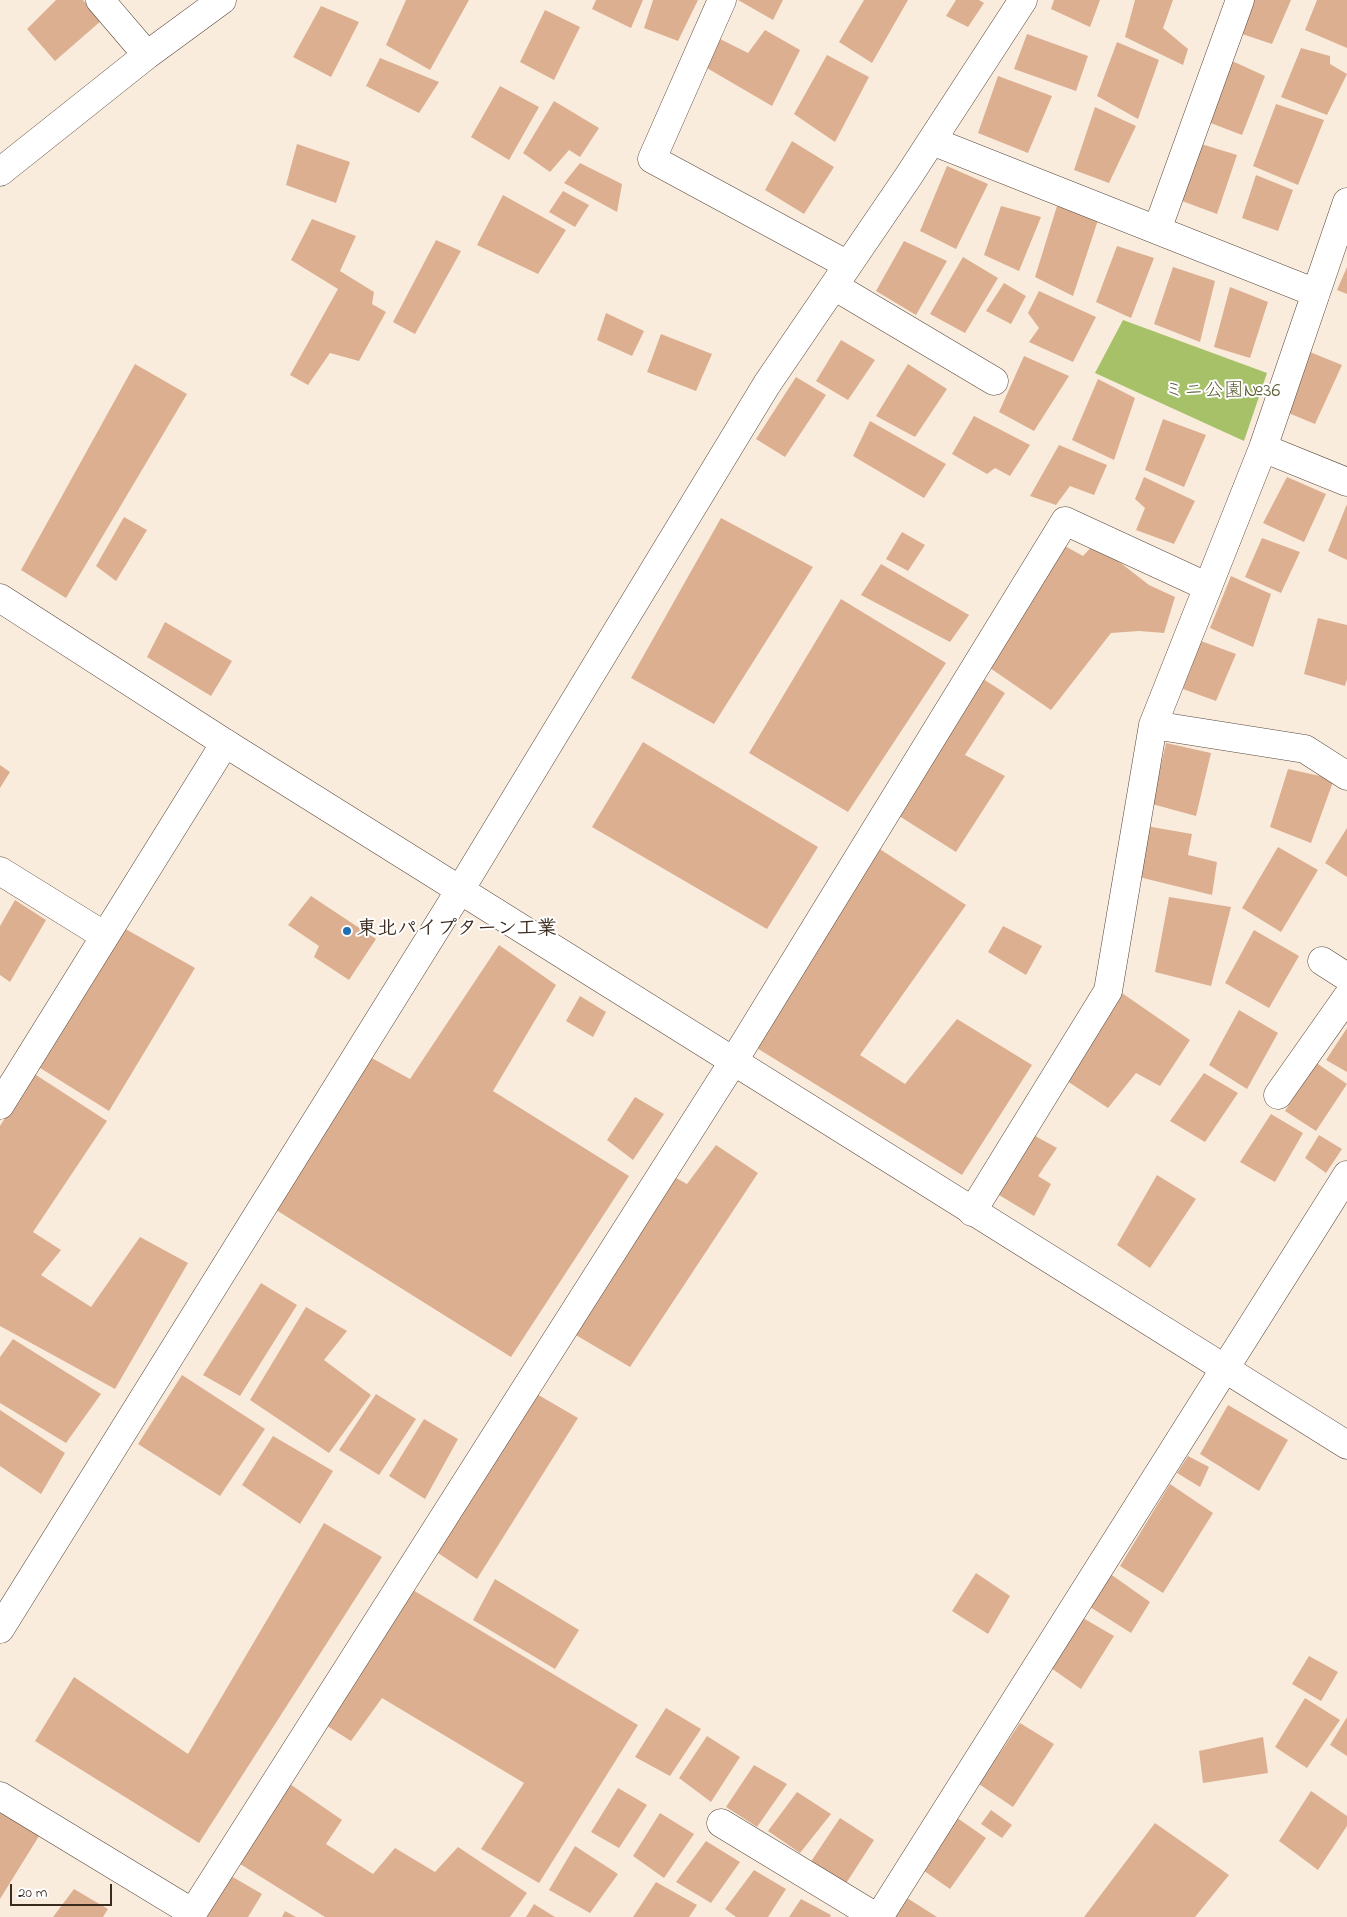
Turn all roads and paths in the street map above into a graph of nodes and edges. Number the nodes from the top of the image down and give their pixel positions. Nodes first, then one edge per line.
1 (100, 0) edge
2 (222, 0) edge
3 (722, 0) edge
4 (1023, 0) edge
5 (1240, 0) edge
6 (147, 55) junction
7 (932, 140) junction
8 (0, 172) edge
9 (1347, 202) edge
10 (1157, 230) junction
11 (841, 276) junction
12 (1316, 293) junction
13 (994, 381) dead end
14 (1263, 448) junction
15 (1347, 482) edge
16 (1208, 587) junction
17 (0, 598) edge
18 (1153, 725) junction
19 (225, 743) junction
20 (1347, 776) edge
21 (0, 871) edge
22 (460, 890) junction
23 (105, 936) junction
24 (1322, 961) dead end
25 (1347, 977) edge
26 (1347, 997) edge
27 (733, 1062) junction
28 (1278, 1095) dead end
29 (1, 1100) edge
30 (1347, 1175) edge
31 (972, 1212) junction
32 (1226, 1368) junction
33 (1347, 1445) edge
34 (0, 1629) edge
35 (0, 1796) edge
36 (721, 1823) dead end
37 (192, 1915) edge
38 (878, 1917) edge

1 - 6 street
2 - 6 street
3 - 11 street
4 - 7 street
5 - 10 street
6 - 8 street
7 - 10 street
7 - 11 street
9 - 12 street
10 - 12 street
11 - 13 street
11 - 22 street
12 - 14 street
14 - 15 street
14 - 16 street
16 - 18 street
16 - 27 street
17 - 19 street
18 - 20 street
18 - 31 street
19 - 22 street
19 - 23 street
21 - 23 street
22 - 27 street
22 - 34 street
23 - 29 street
24 - 25 street
26 - 28 street
27 - 31 street
27 - 37 street
30 - 32 street
31 - 32 street
32 - 33 street
32 - 38 street
35 - 37 street
36 - 38 street

